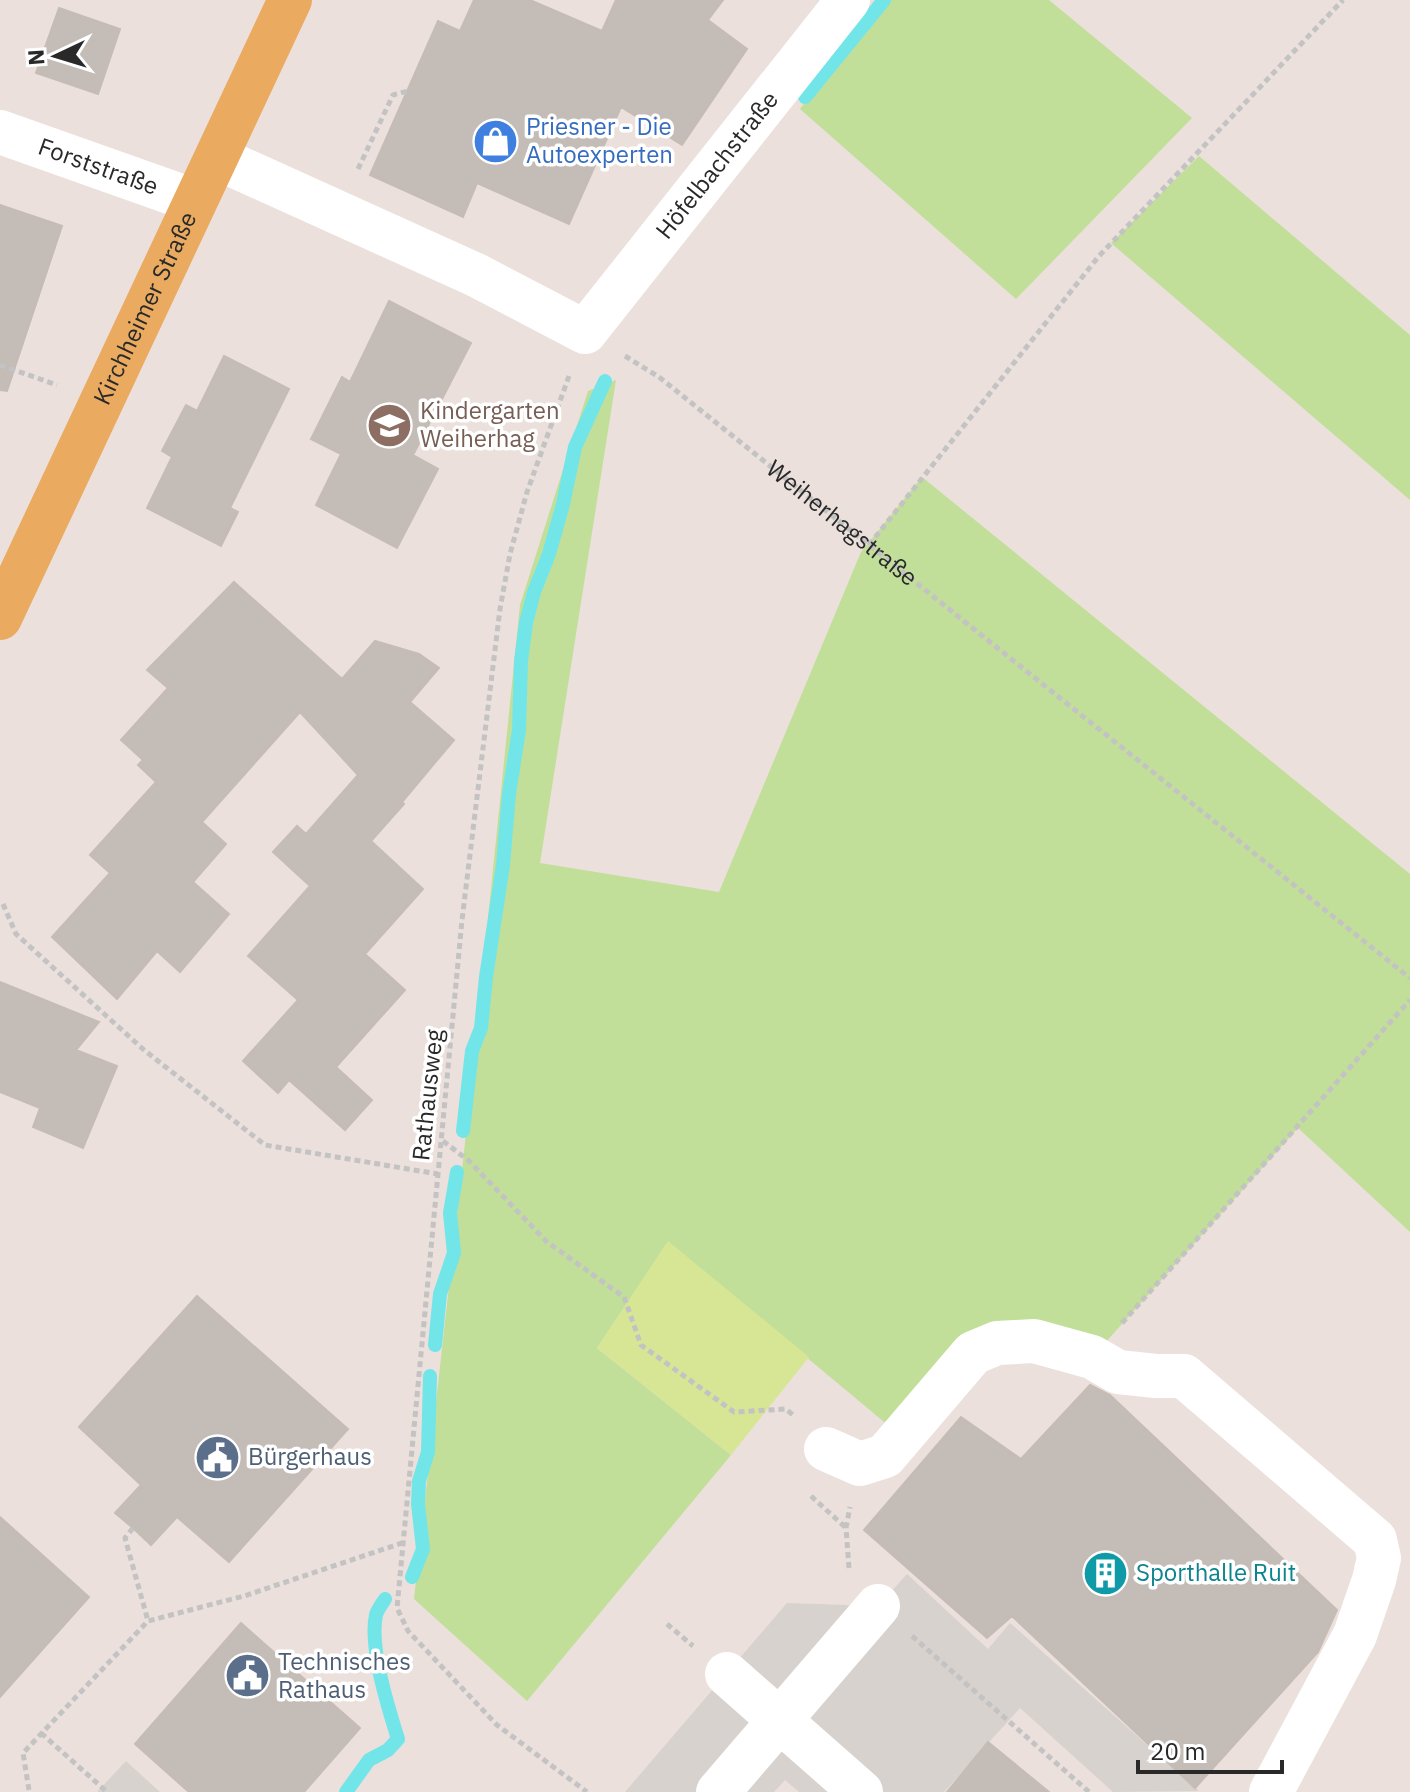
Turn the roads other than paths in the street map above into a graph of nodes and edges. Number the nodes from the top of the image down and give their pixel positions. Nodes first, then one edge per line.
1 (290, 0) edge
2 (848, 0) edge
3 (0, 132) edge
4 (217, 158) junction
5 (195, 201) junction
6 (0, 618) edge
7 (826, 1449) road end
8 (878, 1606) dead end
9 (727, 1674) dead end
10 (779, 1720) junction
11 (718, 1792) edge
12 (861, 1792) edge
13 (1271, 1792) edge

1 - 4 main road, Kirchheimer Straße
2 - 4 street, Höfelbachstraße
3 - 5 street, Forststraße
4 - 5 main road, Kirchheimer Straße
5 - 6 main road, Kirchheimer Straße
7 - 13 street
8 - 10 street
9 - 10 street
10 - 11 street
10 - 12 street

